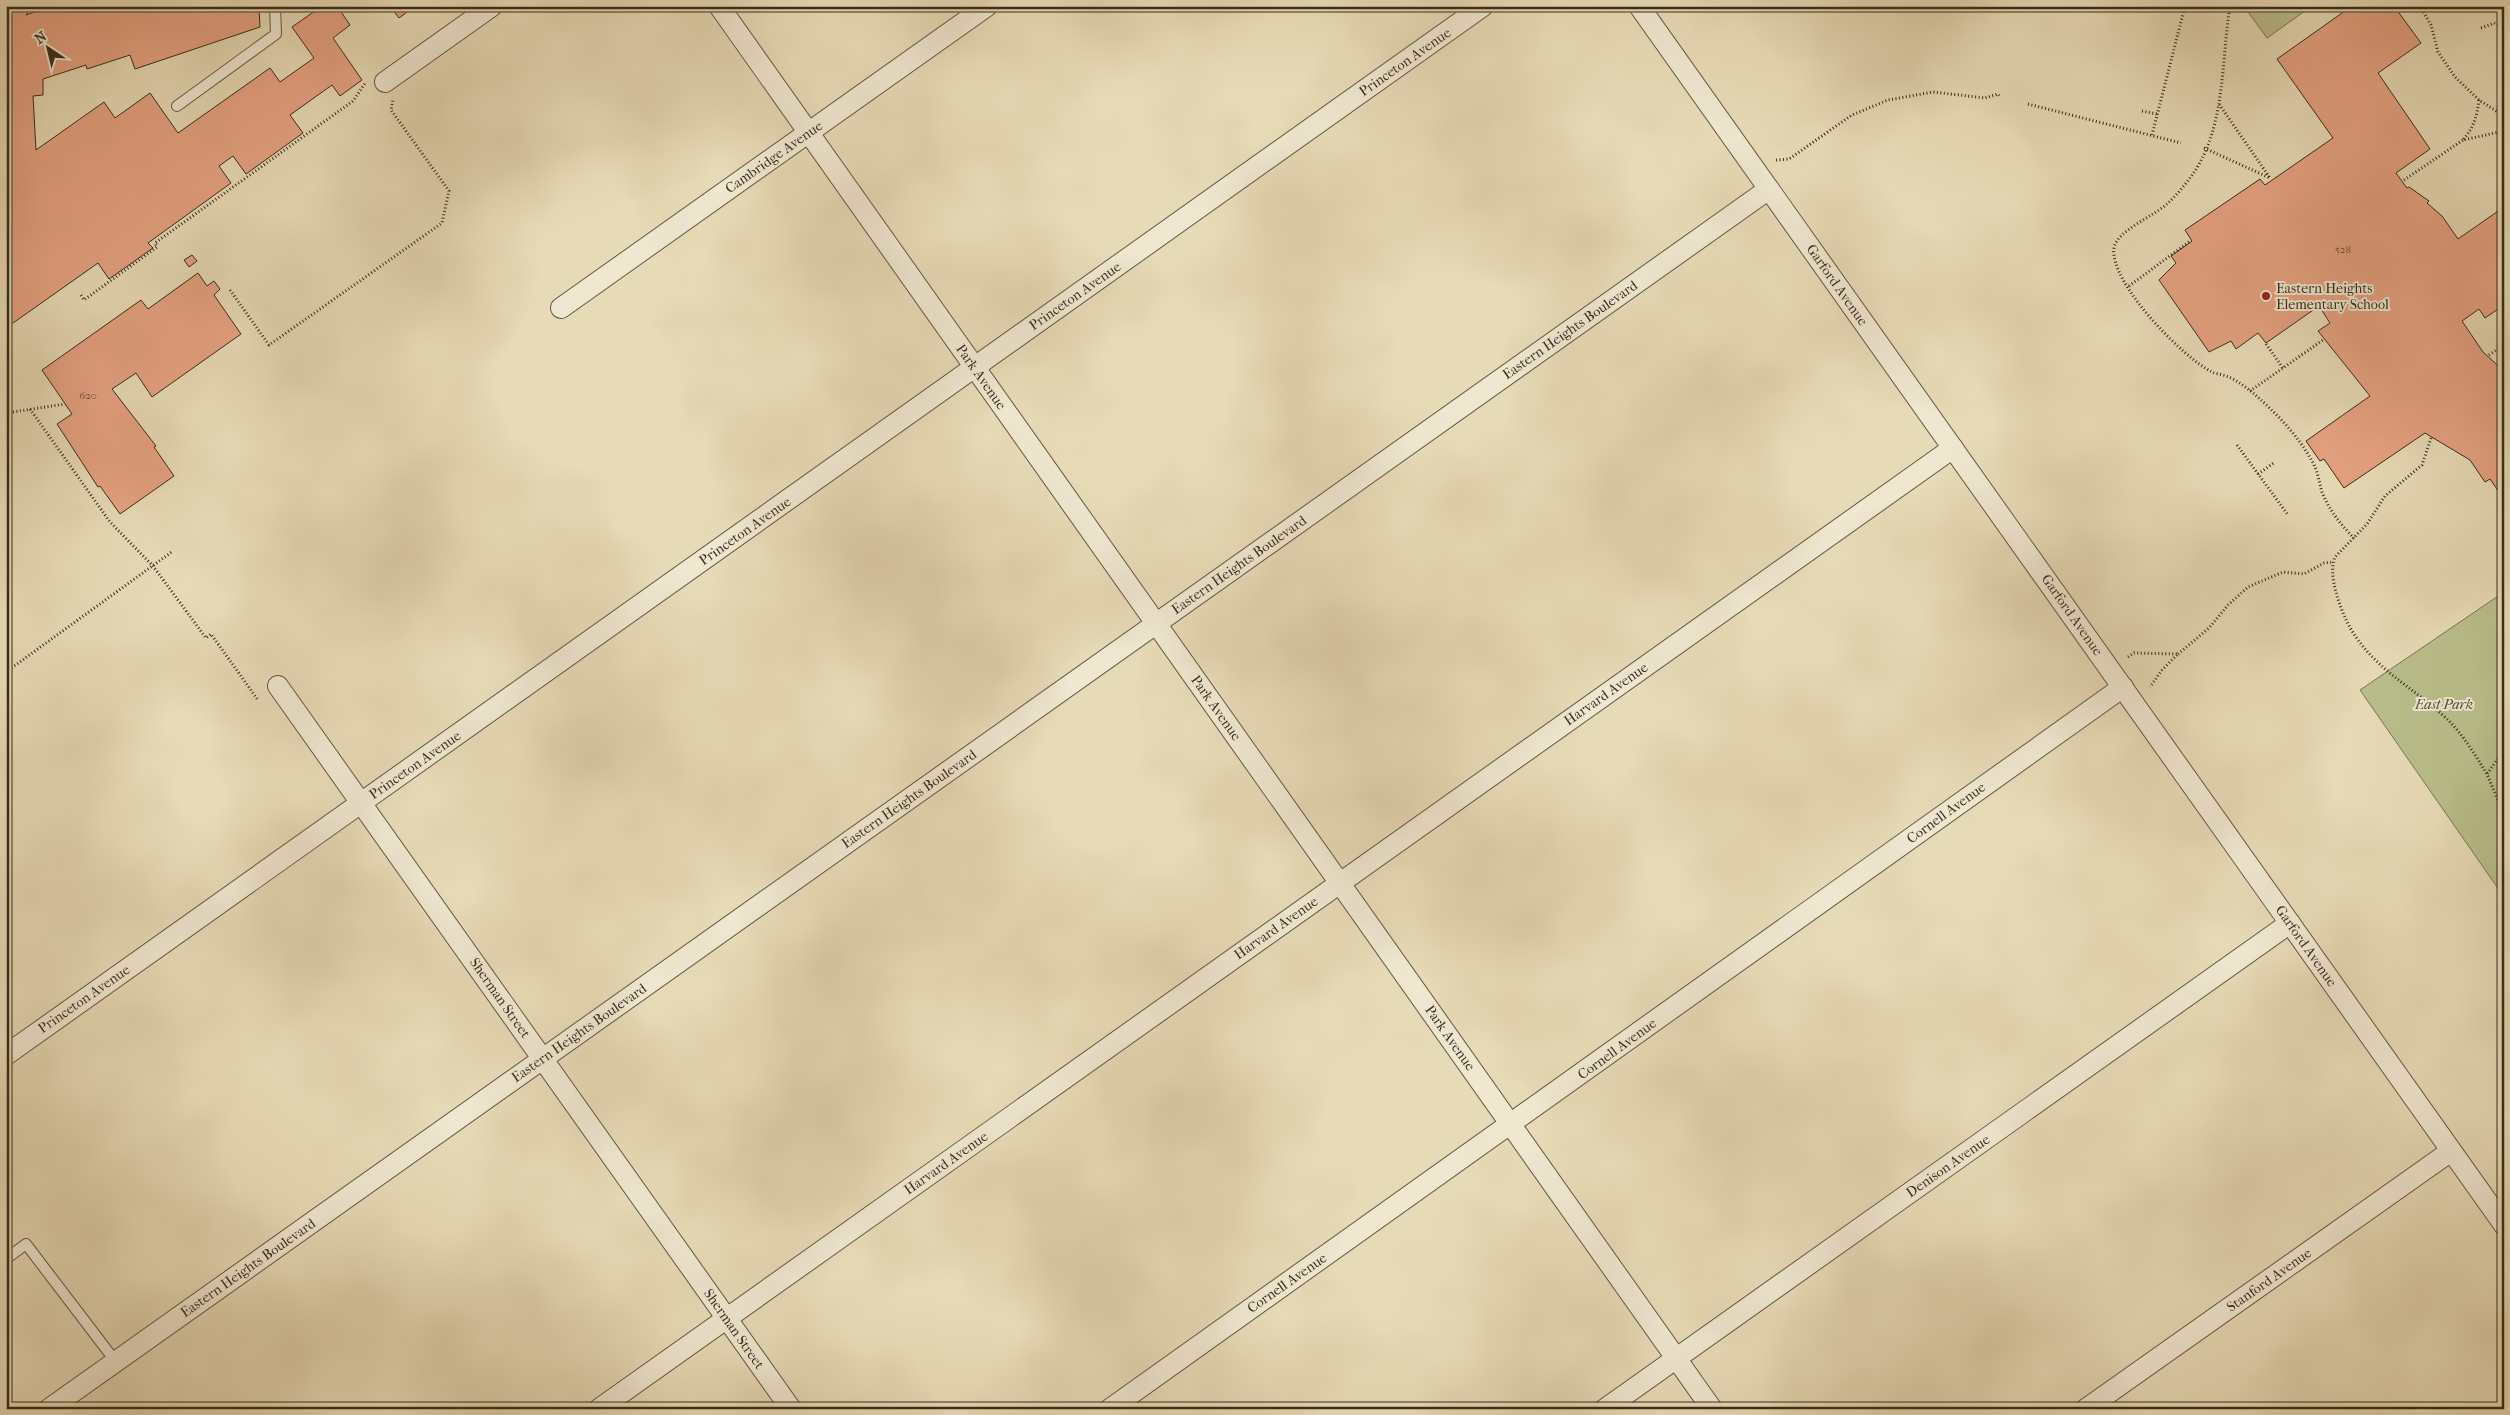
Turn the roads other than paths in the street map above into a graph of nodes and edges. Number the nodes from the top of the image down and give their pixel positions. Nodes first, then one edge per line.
1 (275, 6) edge
2 (492, 6) edge
3 (719, 6) edge
4 (987, 6) edge
5 (1484, 6) edge
6 (1639, 6) edge
7 (383, 85) road end
8 (177, 106) dead end
9 (808, 133) junction
10 (1769, 189) junction
11 (561, 308) dead end
12 (974, 368) junction
13 (1953, 448) junction
14 (1156, 624) junction
15 (278, 686) dead end
16 (2123, 688) junction
17 (362, 802) junction
18 (1340, 883) junction
19 (2290, 924) junction
20 (6, 1055) edge
21 (543, 1058) junction
22 (1511, 1124) junction
23 (2451, 1150) junction
24 (2504, 1225) edge
25 (6, 1259) edge
26 (727, 1318) junction
27 (1677, 1358) junction
28 (116, 1362) junction
29 (49, 1409) edge
30 (599, 1409) edge
31 (791, 1409) edge
32 (1110, 1409) edge
33 (1605, 1409) edge
34 (1712, 1409) edge
35 (2086, 1409) edge

1 - 8 lane
2 - 7 street
3 - 9 street, Park Avenue
4 - 9 street, Cambridge Avenue
5 - 12 street, Princeton Avenue
6 - 10 street, Garford Avenue
9 - 11 street, Cambridge Avenue
9 - 12 street, Park Avenue
10 - 13 street, Garford Avenue
10 - 14 street, Eastern Heights Boulevard
12 - 14 street, Park Avenue
12 - 17 street, Princeton Avenue
13 - 16 street, Garford Avenue
13 - 18 street, Harvard Avenue
14 - 18 street, Park Avenue
14 - 21 street, Eastern Heights Boulevard
15 - 17 street, Sherman Street
16 - 19 street, Garford Avenue
16 - 22 street, Cornell Avenue
17 - 20 street, Princeton Avenue
17 - 21 street, Sherman Street
18 - 22 street, Park Avenue
18 - 26 street, Harvard Avenue
19 - 23 street, Garford Avenue
19 - 27 street, Denison Avenue
21 - 26 street, Sherman Street
21 - 28 street, Eastern Heights Boulevard
22 - 27 street, Park Avenue
22 - 32 street, Cornell Avenue
23 - 24 street, Garford Avenue
23 - 35 street, Stanford Avenue
25 - 28 lane
26 - 30 street, Harvard Avenue
26 - 31 street, Sherman Street
27 - 33 street, Denison Avenue
27 - 34 street, Park Avenue
28 - 29 street, Eastern Heights Boulevard

